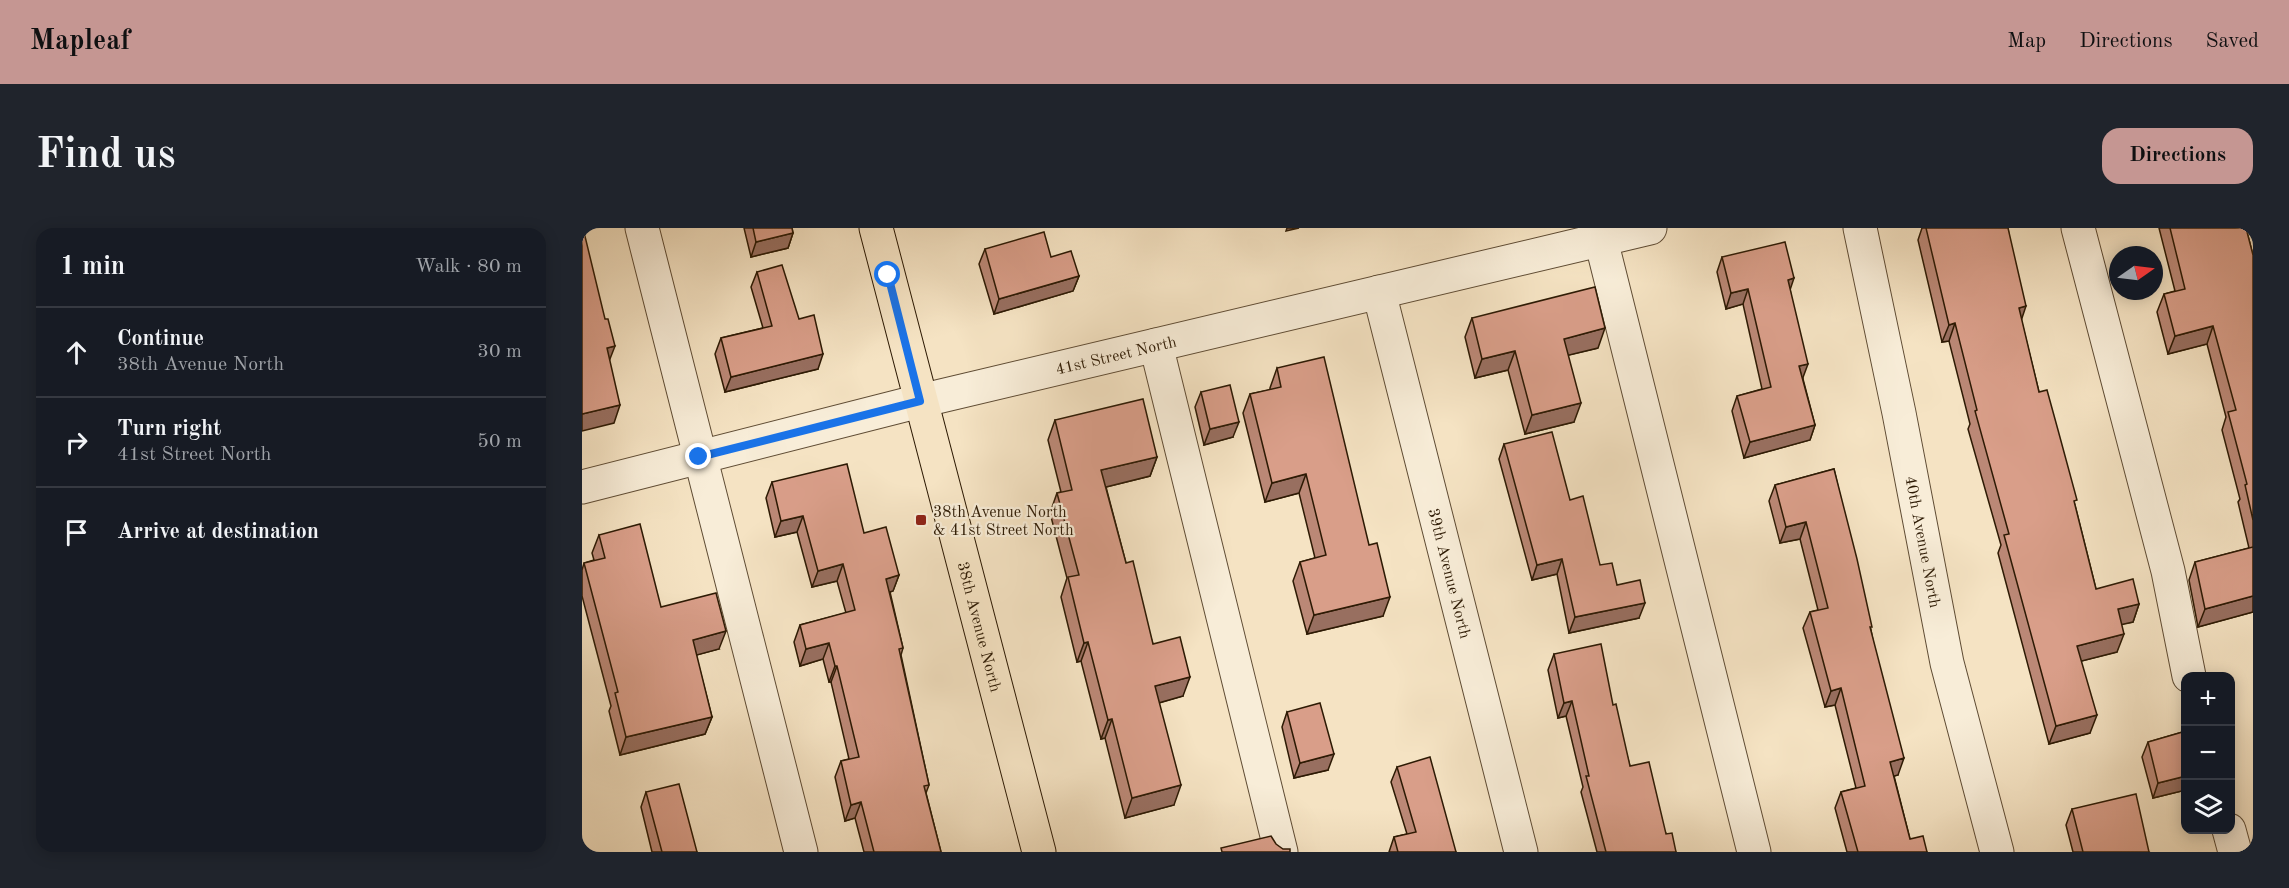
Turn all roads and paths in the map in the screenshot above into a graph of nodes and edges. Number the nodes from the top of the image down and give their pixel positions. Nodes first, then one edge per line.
1 (642, 228) edge
2 (876, 228) edge
3 (1650, 228) edge
4 (1860, 228) edge
5 (2078, 228) edge
6 (1601, 240) junction
7 (1379, 292) junction
8 (1156, 345) junction
9 (920, 401) junction
10 (699, 457) junction
11 (582, 487) edge
12 (2188, 672) edge
13 (2230, 834) edge
14 (801, 852) edge
15 (1039, 852) edge
16 (1281, 852) edge
17 (1521, 852) edge
18 (1754, 852) edge
19 (1997, 852) edge
20 (2235, 852) edge

1 - 10 street
2 - 9 main road, 38th Avenue North
3 - 6 street, 41st Street North
4 - 19 street, 40th Avenue North
5 - 12 street
6 - 7 street, 41st Street North
6 - 18 street
7 - 8 street, 41st Street North
7 - 17 street, 39th Avenue North
8 - 9 street, 41st Street North
8 - 16 street
9 - 10 street, 41st Street North
9 - 15 main road, 38th Avenue North
10 - 11 street, 41st Street North
10 - 14 street
13 - 20 street

